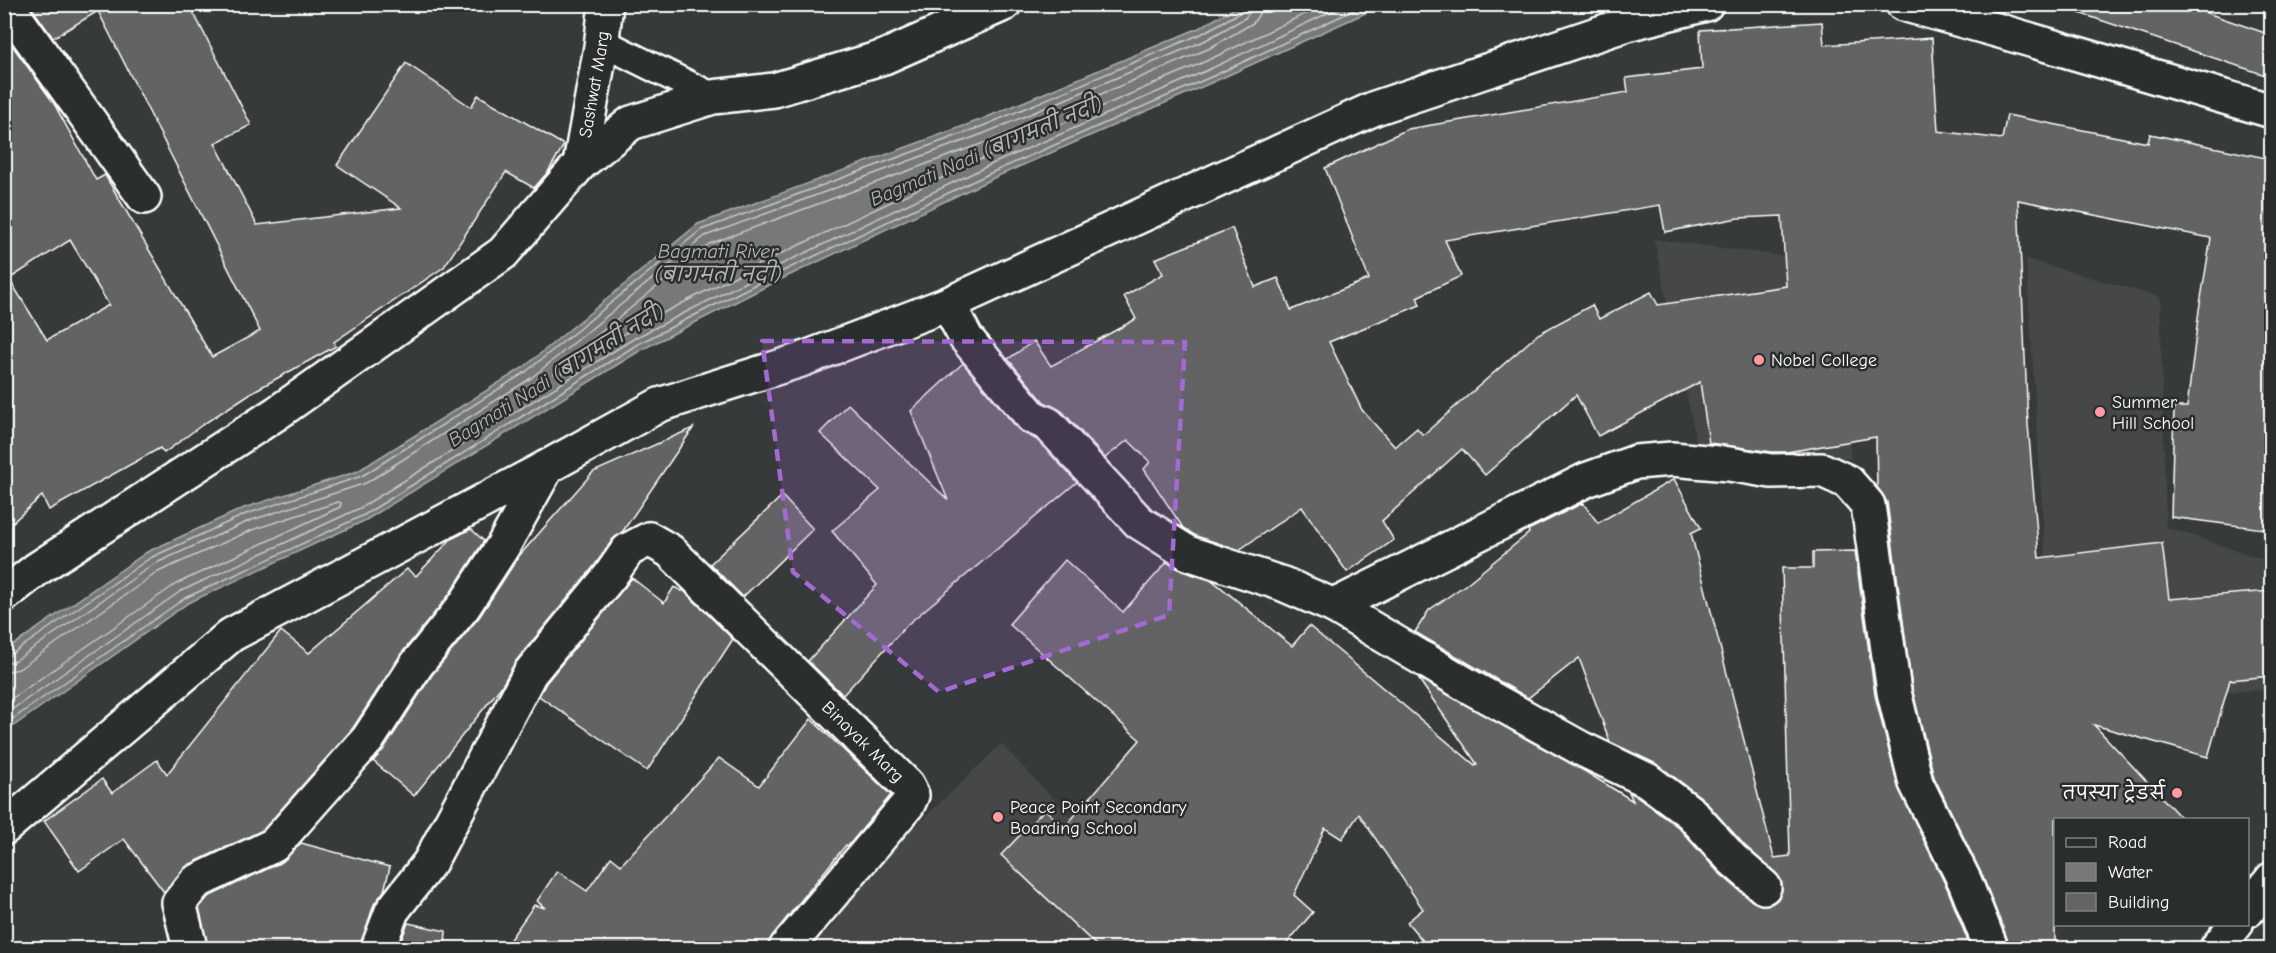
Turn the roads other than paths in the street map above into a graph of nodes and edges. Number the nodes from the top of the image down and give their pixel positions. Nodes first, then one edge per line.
1 (6, 4) edge
2 (606, 4) edge
3 (1004, 4) edge
4 (1706, 4) edge
5 (1903, 4) edge
6 (602, 42) junction
7 (713, 97) junction
8 (2271, 111) edge
9 (580, 164) junction
10 (144, 197) dead end
11 (948, 304) junction
12 (547, 467) junction
13 (4, 595) edge
14 (1334, 606) junction
15 (4, 828) edge
16 (2271, 879) edge
17 (1764, 887) dead end
18 (2249, 907) edge
19 (2234, 926) edge
20 (190, 948) edge
21 (378, 948) edge
22 (786, 948) edge
23 (1991, 948) edge
24 (2217, 948) edge

1 - 10 street
2 - 6 street, Sashwat Marg
3 - 7 street
4 - 11 street
5 - 8 street
6 - 7 lane
6 - 9 street, Sashwat Marg
7 - 9 street
9 - 13 street
11 - 12 street
11 - 14 street
12 - 15 street
12 - 20 street
14 - 17 street
14 - 23 street
16 - 18 street
19 - 24 street
21 - 22 street, Binayak Marg

